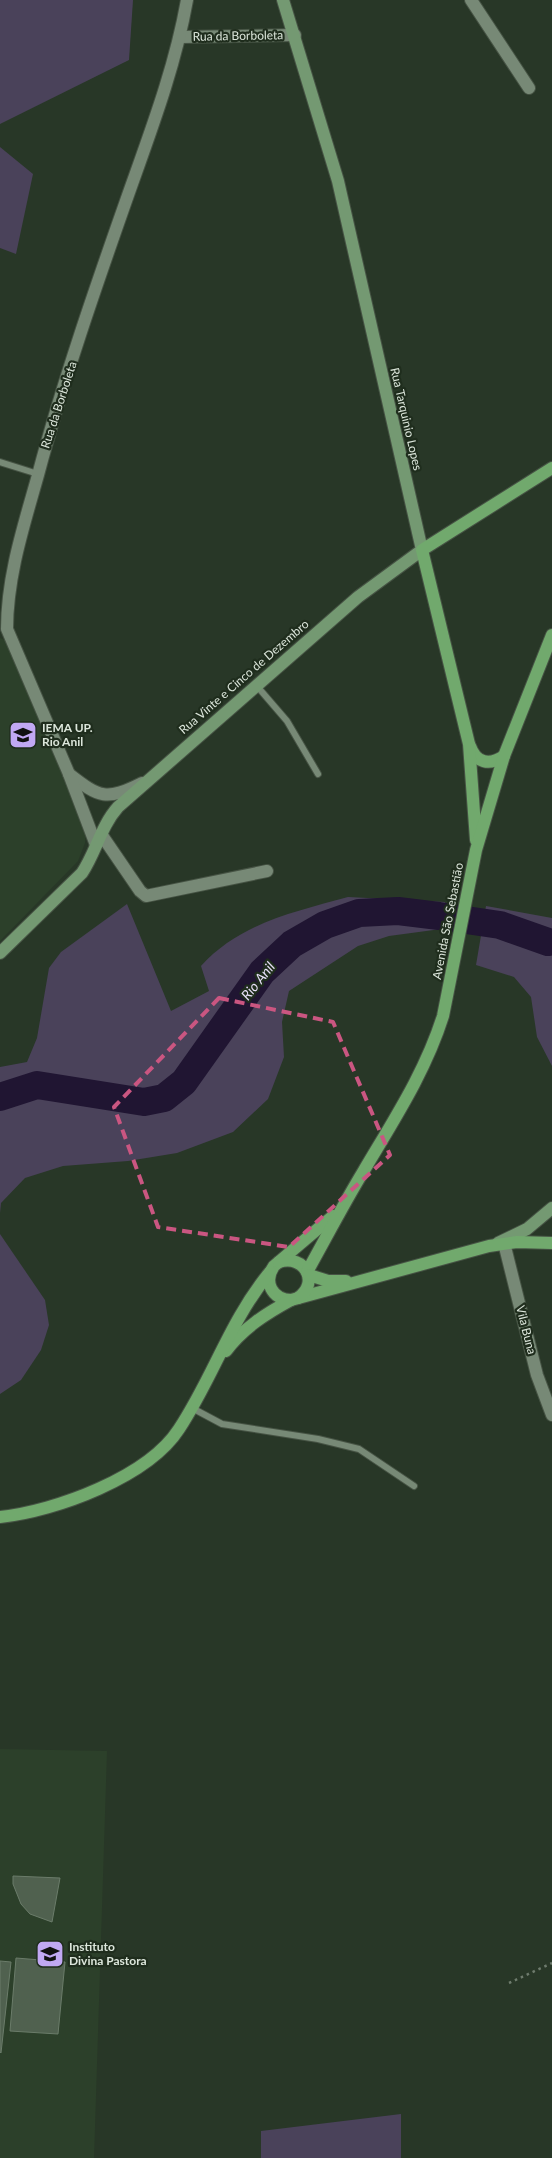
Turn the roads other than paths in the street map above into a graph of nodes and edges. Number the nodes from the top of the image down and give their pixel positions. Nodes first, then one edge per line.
1 (188, 0) edge
2 (284, 0) edge
3 (470, 0) edge
4 (295, 35) junction
5 (181, 37) junction
6 (529, 88) dead end
7 (0, 462) edge
8 (552, 468) edge
9 (38, 474) junction
10 (422, 550) junction
11 (4, 628) edge
12 (552, 635) edge
13 (256, 685) junction
14 (469, 744) junction
15 (504, 756) junction
16 (69, 774) junction
17 (318, 774) dead end
18 (144, 782) junction
19 (99, 840) junction
20 (476, 850) junction
21 (267, 871) dead end
22 (0, 953) edge
23 (346, 1201) junction
24 (552, 1208) edge
25 (504, 1243) junction
26 (552, 1243) edge
27 (489, 1246) junction
28 (275, 1267) junction
29 (308, 1274) junction
30 (382, 1275) junction
31 (294, 1299) junction
32 (214, 1366) junction
33 (192, 1408) junction
34 (552, 1414) edge
35 (414, 1486) dead end
36 (0, 1517) edge

1 - 5 street, Rua da Borboleta
2 - 4 main road, Rua Tarquinio Lopes
3 - 6 street
4 - 5 street, Rua da Borboleta
4 - 10 main road, Rua Tarquinio Lopes
5 - 9 street, Rua da Borboleta
7 - 9 lane
8 - 10 main road, Rua Vinte e Cinco de Dezembro
9 - 11 street, Rua da Borboleta
10 - 13 main road, Rua Vinte e Cinco de Dezembro
10 - 14 main road, Rua Tarquinio Lopes
11 - 16 street, Rua da Borboleta
12 - 15 main road, Avenida São Sebastião
13 - 17 lane
13 - 18 main road, Rua Vinte e Cinco de Dezembro
14 - 15 main road
14 - 20 main road, Rua Tarquinio Lopes
15 - 20 main road, Avenida São Sebastião
16 - 18 street, Rua da Borboleta
16 - 19 street, Rua da Borboleta
18 - 19 main road, Rua Vinte e Cinco de Dezembro
19 - 21 street, Rua da Borboleta
19 - 22 main road, Rua Vinte e Cinco de Dezembro
20 - 23 main road, Avenida São Sebastião
23 - 28 main road, Avenida São Sebastião
23 - 29 main road, Avenida São Sebastião
24 - 27 main road
25 - 26 main road
25 - 27 main road
25 - 34 street, Vila Buna
27 - 30 main road
28 - 29 main road
28 - 31 main road
28 - 32 main road, Avenida São Sebastião
29 - 30 main road
29 - 31 main road
30 - 31 main road
31 - 32 main road
32 - 33 main road
33 - 35 lane
33 - 36 main road

